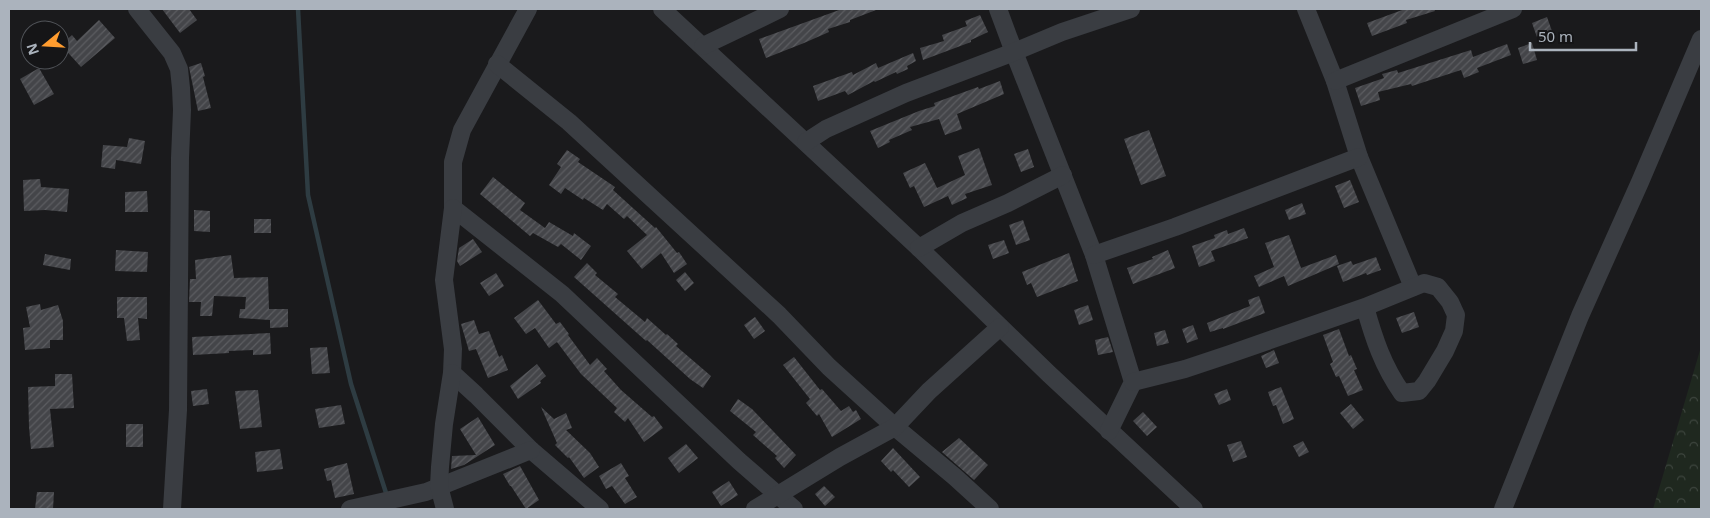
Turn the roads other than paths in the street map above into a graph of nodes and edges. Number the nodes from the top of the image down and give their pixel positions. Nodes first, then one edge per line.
1 (137, 9) edge
2 (528, 9) edge
3 (662, 9) edge
4 (780, 9) edge
5 (998, 9) edge
6 (1131, 9) edge
7 (1306, 9) edge
8 (1512, 9) edge
9 (1701, 39) edge
10 (703, 46) junction
11 (1014, 52) junction
12 (497, 64) junction
13 (1335, 81) junction
14 (806, 142) junction
15 (1360, 157) junction
16 (1063, 175) junction
17 (453, 208) junction
18 (919, 248) junction
19 (1094, 254) junction
20 (1413, 287) junction
21 (1365, 308) junction
22 (1000, 327) junction
23 (452, 374) junction
24 (1133, 382) junction
25 (895, 427) junction
26 (1109, 431) junction
27 (531, 450) junction
28 (439, 486) junction
29 (778, 495) junction
30 (172, 509) edge
31 (350, 509) edge
32 (445, 509) edge
33 (600, 509) edge
34 (755, 509) edge
35 (794, 509) edge
36 (990, 509) edge
37 (1194, 509) edge
38 (1503, 509) edge

1 - 30 street
2 - 12 street
3 - 10 street
4 - 10 street
5 - 11 street
6 - 11 street
7 - 13 street
8 - 13 street
9 - 38 street
10 - 14 street
11 - 14 street
11 - 16 street
12 - 17 street
12 - 25 street
13 - 15 street
14 - 18 street
15 - 19 street
15 - 20 street
16 - 18 street
16 - 19 street
17 - 23 street
17 - 29 street
18 - 22 street
19 - 24 street
20 - 21 street
20 - 21 street
21 - 24 street
22 - 25 street
22 - 26 street
23 - 27 street
23 - 28 street
24 - 26 street
25 - 29 street
25 - 36 street
26 - 37 street
27 - 28 street
27 - 33 street
28 - 31 street
28 - 32 street
29 - 34 street
29 - 35 street

